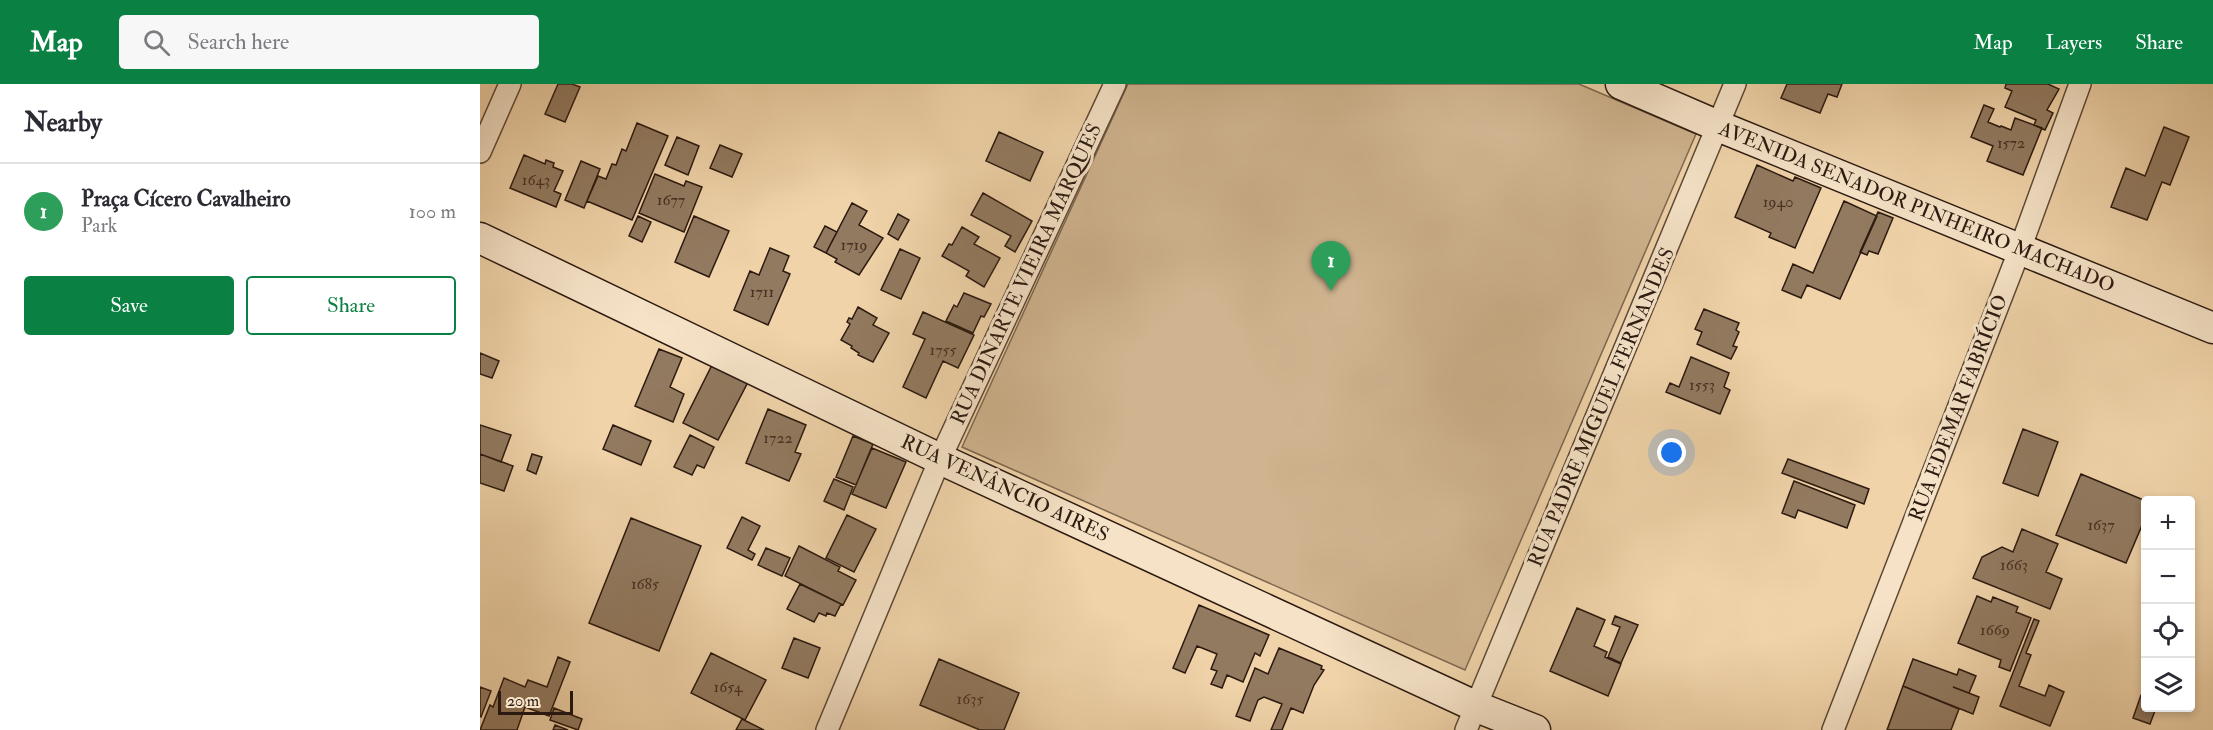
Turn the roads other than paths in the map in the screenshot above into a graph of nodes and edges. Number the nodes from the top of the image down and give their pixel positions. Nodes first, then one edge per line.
1 (510, 84) edge
2 (1115, 84) edge
3 (1621, 84) edge
4 (1735, 84) edge
5 (2080, 84) edge
6 (1718, 126) junction
7 (480, 152) edge
8 (480, 238) edge
9 (2020, 249) junction
10 (2213, 328) edge
11 (940, 459) junction
12 (1472, 718) edge
13 (827, 730) edge
14 (1535, 730) edge
15 (1833, 730) edge

1 - 7 street
2 - 11 street, RUA DINARTE VIEIRA MARQUES
3 - 6 street, AVENIDA SENADOR PINHEIRO MACHADO
4 - 6 street, RUA PADRE MIGUEL FERNANDES
5 - 9 street, RUA EDEMAR FABRÍCIO
6 - 9 street, AVENIDA SENADOR PINHEIRO MACHADO
6 - 12 street, RUA PADRE MIGUEL FERNANDES
8 - 11 street, RUA VENÂNCIO AIRES
9 - 10 street, AVENIDA SENADOR PINHEIRO MACHADO
9 - 15 street, RUA EDEMAR FABRÍCIO
11 - 12 street, RUA VENÂNCIO AIRES
11 - 13 street, RUA DINARTE VIEIRA MARQUES
12 - 14 street, RUA VENÂNCIO AIRES

